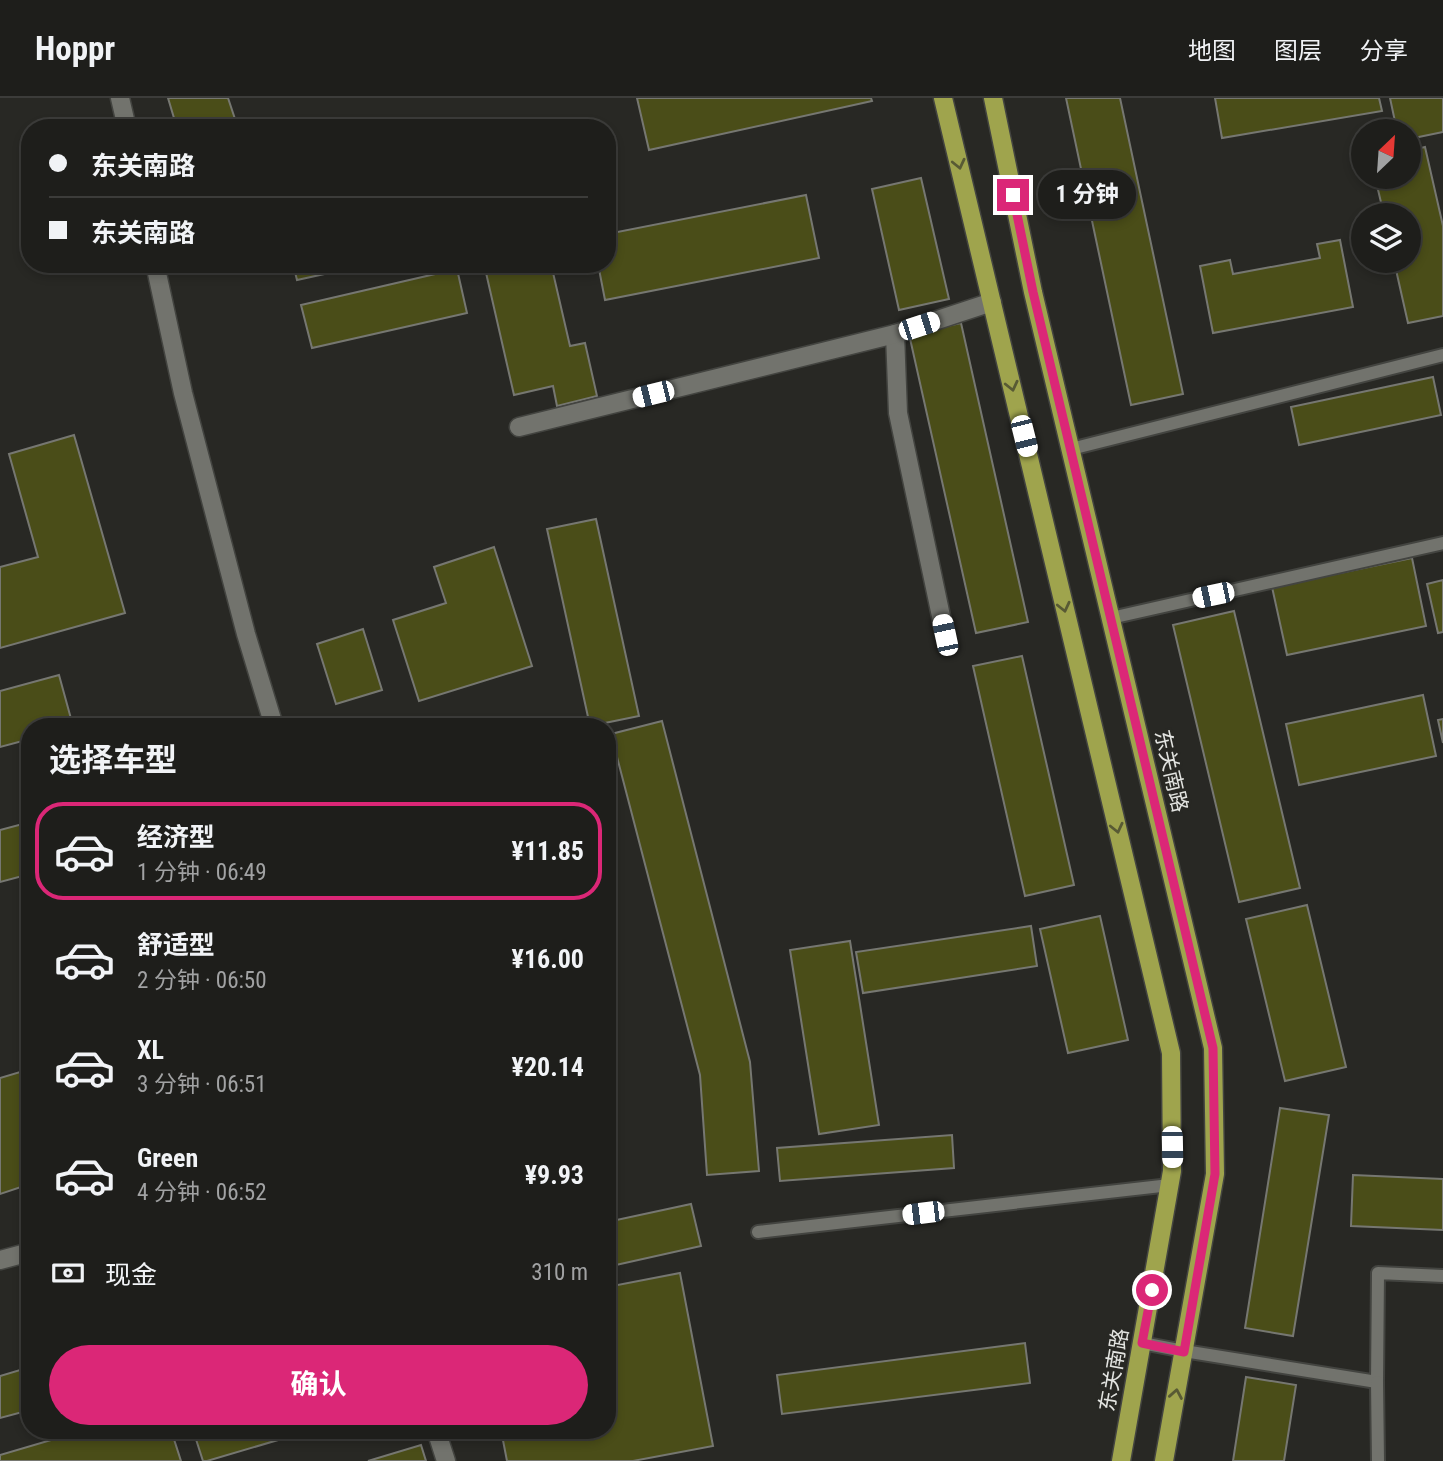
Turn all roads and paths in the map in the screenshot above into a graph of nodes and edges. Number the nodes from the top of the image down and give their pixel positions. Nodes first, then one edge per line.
1 (120, 98) edge
2 (943, 98) edge
3 (993, 98) edge
4 (125, 119) edge
5 (157, 273) edge
6 (992, 302) junction
7 (895, 334) junction
8 (1443, 355) edge
9 (519, 427) dead end
10 (1071, 449) junction
11 (1443, 543) edge
12 (1111, 618) junction
13 (945, 635) dead end
14 (272, 718) edge
15 (1170, 1185) junction
16 (758, 1232) dead end
17 (21, 1254) edge
18 (0, 1260) edge
19 (1443, 1276) edge
20 (1142, 1343) junction
21 (1184, 1352) junction
22 (1377, 1382) junction
23 (439, 1439) edge
24 (446, 1461) edge
25 (1121, 1461) edge
26 (1164, 1461) edge
27 (1378, 1461) edge

1 - 4 street
2 -> 6 main road, 东关南路
3 - 10 main road, 东关南路
5 - 14 street
6 - 7 street
6 -> 15 main road, 东关南路
7 - 9 street
7 - 13 street
8 - 10 lane
10 - 12 main road, 东关南路
11 - 12 lane
12 - 21 main road, 东关南路
15 - 16 lane
15 - 20 main road, 东关南路
17 - 18 street
19 - 22 lane
20 - 21 lane
20 - 25 main road, 东关南路
21 - 22 lane
26 -> 21 main road, 东关南路
22 - 27 lane
23 - 24 street

